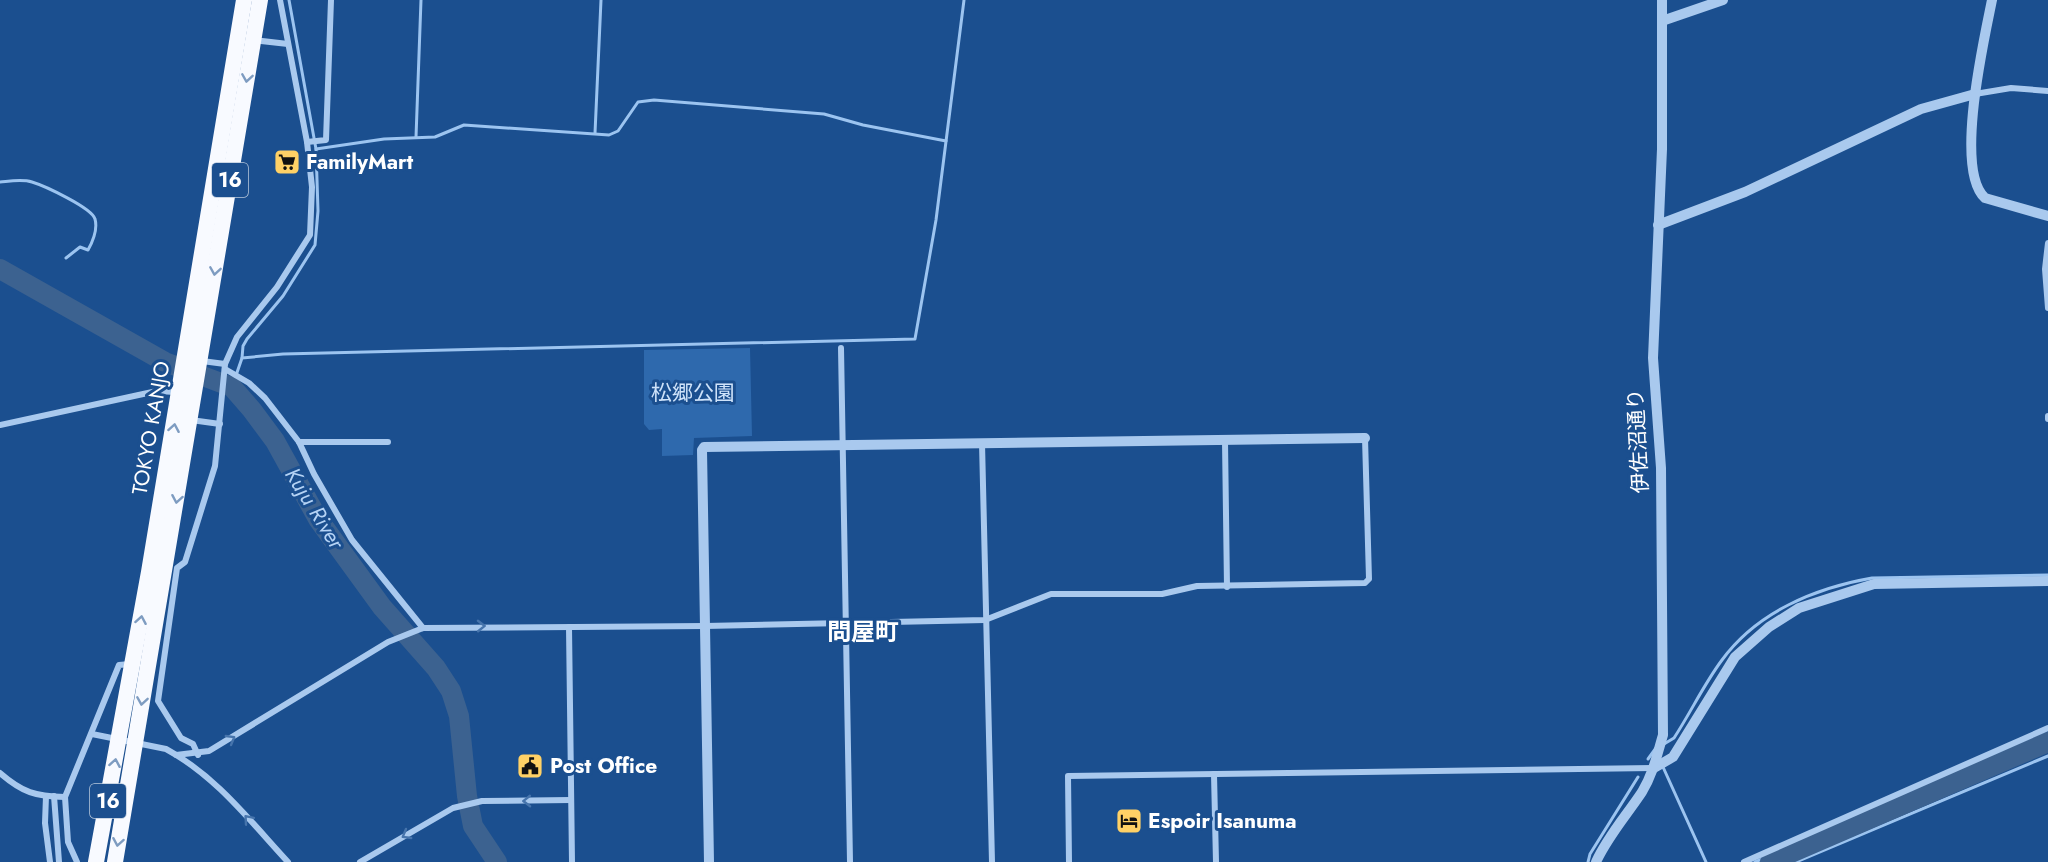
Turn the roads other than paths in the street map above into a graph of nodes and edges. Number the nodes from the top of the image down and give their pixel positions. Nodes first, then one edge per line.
1 (244, 0) edge
2 (260, 0) edge
3 (280, 0) edge
4 (331, 0) edge
5 (1662, 0) edge
6 (1722, 0) edge
7 (1992, 0) edge
8 (1662, 21) junction
9 (254, 40) junction
10 (288, 44) junction
11 (2048, 91) edge
12 (1976, 94) junction
13 (307, 142) junction
14 (2048, 216) edge
15 (1658, 225) junction
16 (2048, 243) edge
17 (2048, 308) edge
18 (841, 348) dead end
19 (193, 359) junction
20 (225, 366) junction
21 (180, 393) junction
22 (190, 420) junction
23 (220, 424) junction
24 (0, 425) edge
25 (1365, 438) joint
26 (1225, 441) junction
27 (299, 442) junction
28 (388, 442) dead end
29 (982, 443) junction
30 (842, 446) junction
31 (170, 572) junction
32 (2048, 581) edge
33 (1227, 587) junction
34 (985, 620) junction
35 (847, 623) junction
36 (705, 626) junction
37 (569, 627) junction
38 (423, 628) junction
39 (133, 664) junction
40 (2048, 728) edge
41 (92, 734) junction
42 (127, 742) junction
43 (198, 754) junction
44 (176, 755) junction
45 (1654, 768) junction
46 (0, 773) edge
47 (1214, 774) junction
48 (46, 796) junction
49 (54, 796) junction
50 (66, 797) junction
51 (571, 800) junction
52 (50, 862) edge
53 (59, 862) edge
54 (77, 862) edge
55 (96, 862) edge
56 (115, 862) edge
57 (288, 862) edge
58 (360, 862) edge
59 (572, 862) edge
60 (709, 862) edge
61 (850, 862) edge
62 (992, 862) edge
63 (1069, 862) edge
64 (1216, 862) edge
65 (1596, 862) edge
66 (1744, 862) edge

1 - 19 highway, TOKYO KANJO / 16
2 - 9 highway, TOKYO KANJO / 16
3 - 10 street
4 - 13 street
5 - 8 street, 伊佐沼通り
6 - 8 street
7 - 12 street
8 - 15 street, 伊佐沼通り
9 - 10 street
9 -> 19 highway, TOKYO KANJO / 16
10 - 13 street
11 - 12 street
12 - 14 street
12 - 15 street
13 - 20 street
15 - 45 street, 伊佐沼通り
16 - 17 street
18 - 30 street
19 - 20 street
19 - 21 highway, TOKYO KANJO / 16
19 - 22 highway, TOKYO KANJO / 16
20 - 23 street
20 - 27 street
21 - 24 street
39 -> 21 highway, TOKYO KANJO / 16
22 - 23 street
22 -> 31 highway, TOKYO KANJO / 16
23 - 31 street
25 - 26 street
25 - 33 street
26 - 29 street
26 - 33 street
27 - 28 street
27 - 38 street
29 - 30 street
29 - 34 street
30 - 35 street
30 - 36 street
31 -> 42 highway, TOKYO KANJO / 16
31 - 43 street
32 - 45 street
33 - 34 street
34 - 35 street
34 - 62 street
35 - 36 street
35 - 61 street
36 - 37 street
36 - 60 street
38 -> 37 street
37 - 51 street
43 -> 38 street
39 - 41 street
39 - 42 highway, TOKYO KANJO / 16
40 - 66 street
41 - 42 street
41 - 50 street
42 - 44 street
55 -> 42 highway, TOKYO KANJO / 16
42 -> 56 highway, TOKYO KANJO / 16
43 - 44 street
57 -> 44 street
45 - 47 street
45 - 65 street, 伊佐沼通り
46 - 48 street
47 - 63 street
47 - 64 street
48 - 49 street
48 - 52 street
49 - 50 street
49 - 53 street
50 - 54 street
51 -> 58 street
51 - 59 street

